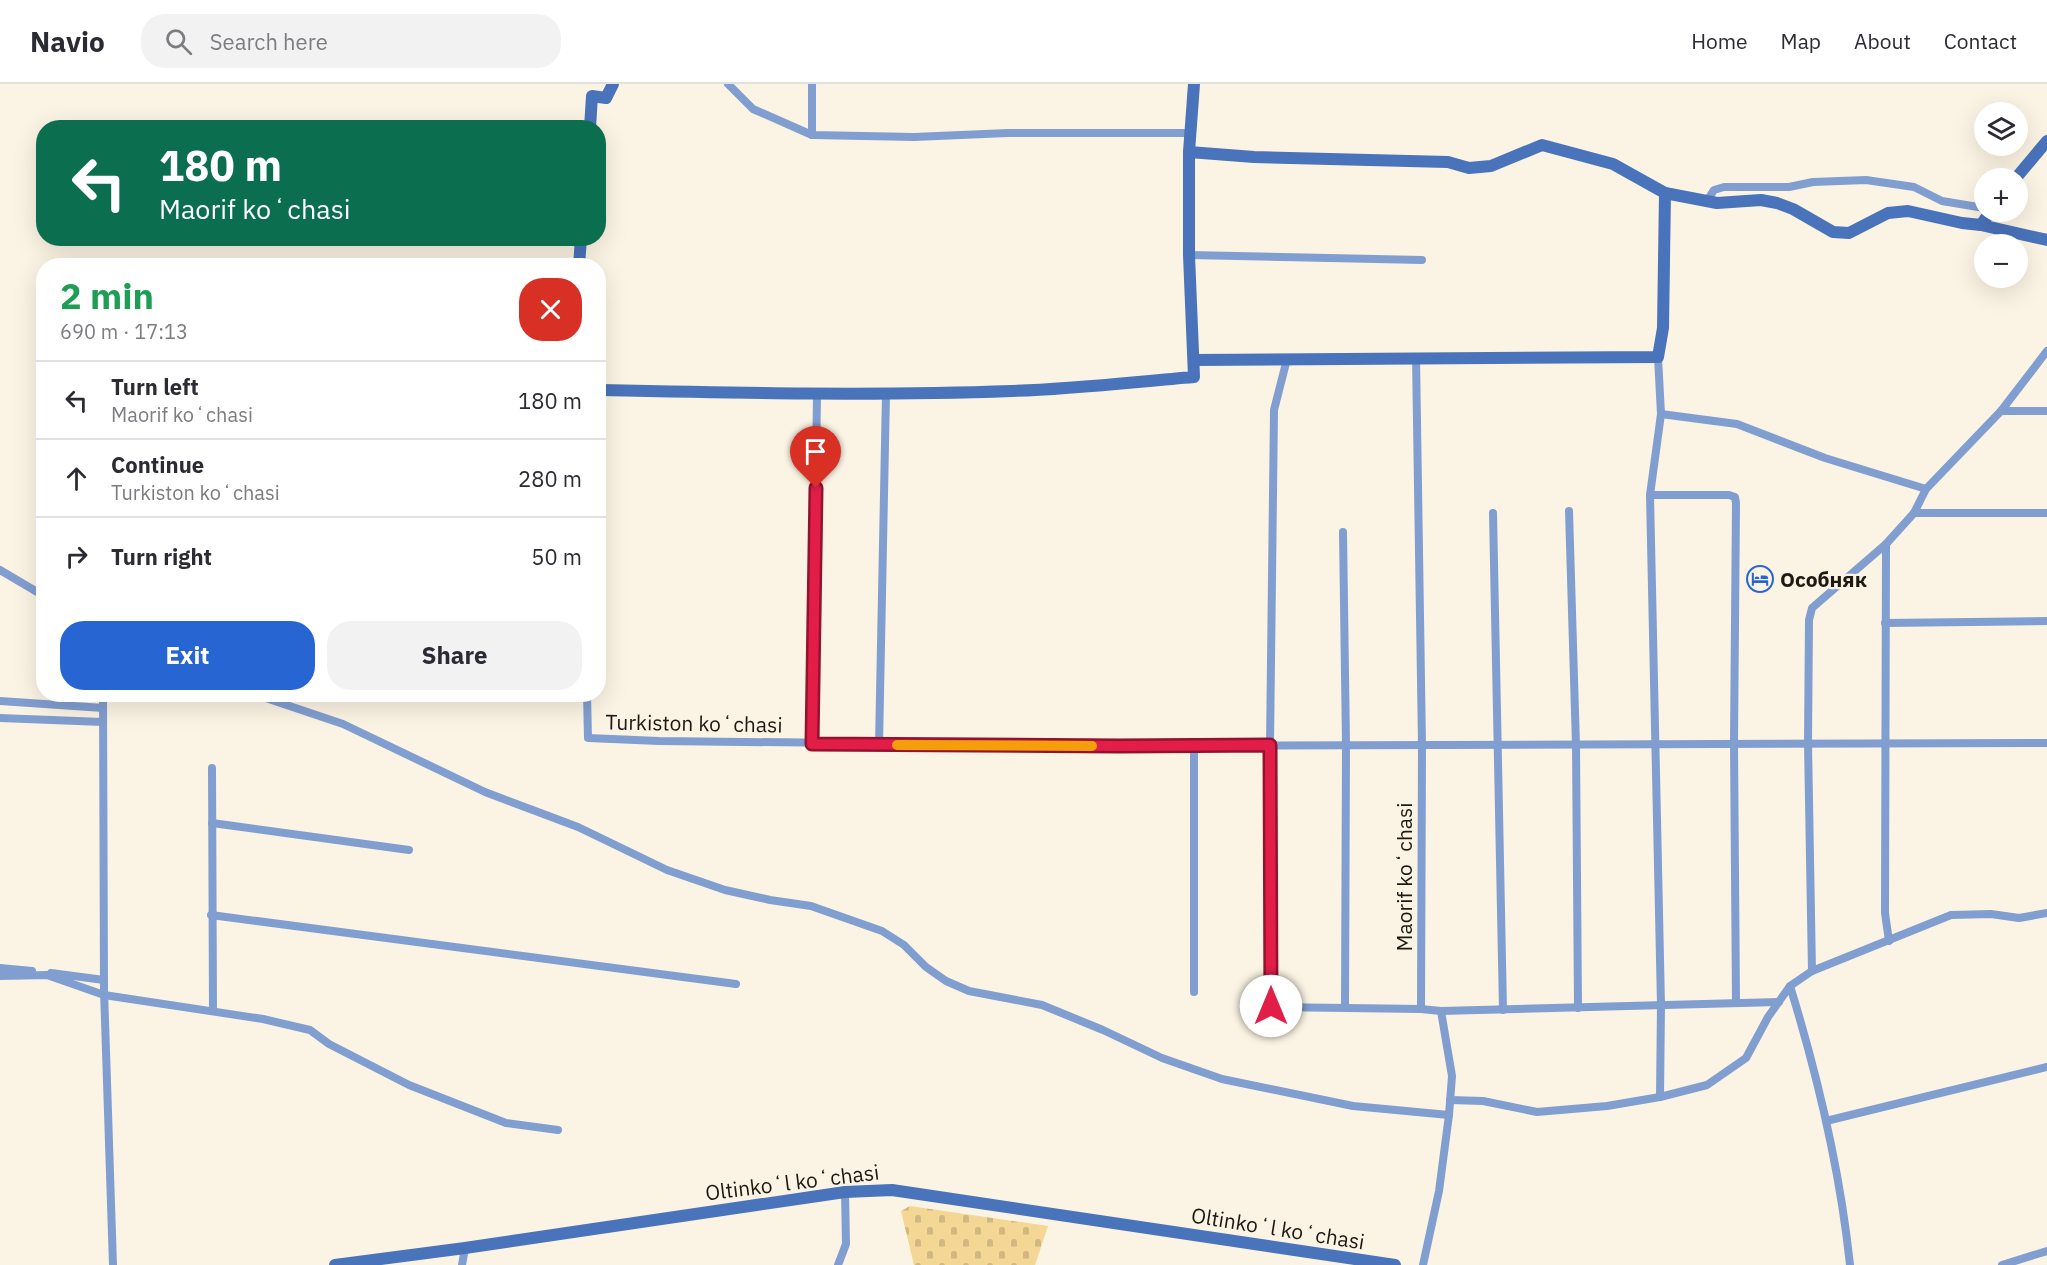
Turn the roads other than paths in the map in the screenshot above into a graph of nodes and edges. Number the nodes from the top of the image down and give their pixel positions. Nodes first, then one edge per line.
1 (613, 84) edge
2 (728, 84) edge
3 (812, 84) edge
4 (1194, 84) edge
5 (590, 120) edge
6 (1191, 133) junction
7 (812, 135) junction
8 (2047, 141) edge
9 (1189, 152) junction
10 (2024, 168) edge
11 (1665, 193) junction
12 (1707, 201) junction
13 (1974, 206) edge
14 (1983, 222) edge
15 (1981, 225) junction
16 (2047, 240) edge
17 (1189, 255) junction
18 (1422, 260) dead end
19 (2047, 351) edge
20 (1416, 357) junction
21 (1658, 357) junction
22 (1287, 359) junction
23 (1194, 360) junction
24 (2043, 361) edge
25 (606, 390) edge
26 (886, 394) junction
27 (817, 395) junction
28 (2001, 411) junction
29 (2047, 411) edge
30 (1661, 414) junction
31 (1926, 489) junction
32 (1650, 495) junction
33 (1569, 511) dead end
34 (1493, 513) dead end
35 (1914, 513) junction
36 (2047, 513) edge
37 (1343, 532) dead end
38 (1886, 544) junction
39 (0, 570) edge
40 (36, 591) edge
41 (2047, 621) edge
42 (1885, 623) junction
43 (0, 701) edge
44 (103, 702) edge
45 (279, 702) edge
46 (587, 702) edge
47 (103, 708) junction
48 (0, 718) edge
49 (103, 722) junction
50 (1885, 742) junction
51 (1734, 743) junction
52 (1808, 743) junction
53 (2047, 743) edge
54 (812, 744) junction
55 (1655, 744) junction
56 (879, 745) junction
57 (1194, 745) junction
58 (1270, 745) junction
59 (1346, 745) junction
60 (1422, 745) junction
61 (1497, 745) junction
62 (1576, 746) junction
63 (212, 768) dead end
64 (212, 823) junction
65 (409, 850) dead end
66 (2047, 913) edge
67 (211, 915) junction
68 (1889, 940) junction
69 (0, 968) edge
70 (1812, 971) junction
71 (0, 976) edge
72 (104, 980) junction
73 (736, 984) dead end
74 (1790, 986) junction
75 (1194, 992) dead end
76 (104, 995) junction
77 (1736, 1002) junction
78 (1779, 1002) junction
79 (1662, 1005) junction
80 (1345, 1007) junction
81 (1578, 1008) junction
82 (1421, 1009) junction
83 (1503, 1010) junction
84 (213, 1011) junction
85 (1441, 1011) junction
86 (2047, 1067) edge
87 (1660, 1097) junction
88 (1450, 1100) junction
89 (1449, 1115) junction
90 (1826, 1121) junction
91 (558, 1130) dead end
92 (844, 1192) junction
93 (465, 1248) junction
94 (2047, 1251) edge
95 (113, 1265) edge
96 (335, 1265) edge
97 (462, 1265) edge
98 (838, 1265) edge
99 (1395, 1265) edge
100 (1423, 1265) edge
101 (1851, 1265) edge
102 (2002, 1265) edge

1 - 5 street
2 - 7 street
3 - 7 street
4 - 6 street
6 - 7 street
6 - 9 street
8 - 10 street
9 - 11 street
9 - 17 street
11 - 12 street
11 - 21 street
12 - 13 street
12 - 15 street
14 - 15 street
15 - 16 street
17 - 18 street
17 - 23 street
19 - 24 street
20 - 21 street
20 - 22 street
20 - 60 street, Maorif koʻchasi
21 - 30 street
22 - 23 street
22 - 58 street
23 - 26 street
24 - 28 street
25 - 27 street
26 - 27 street
26 - 56 street
27 - 54 street
28 - 29 street
28 - 31 street
30 - 31 street
30 - 32 street
31 - 35 street
32 - 51 street
32 - 55 street
33 - 62 street
34 - 61 street
35 - 36 street
35 - 38 street
37 - 59 street
38 - 42 street
38 - 52 street
39 - 40 street
41 - 42 street
42 - 50 street
43 - 47 street
44 - 47 street
45 - 89 street
46 - 54 street, Turkiston koʻchasi
47 - 49 street
48 - 49 street
49 - 72 street
50 - 52 street
50 - 53 street
50 - 68 street
51 - 52 street
51 - 55 street
51 - 77 street
52 - 70 street
54 - 56 street, Turkiston koʻchasi
55 - 62 street
55 - 79 street
56 - 57 street
57 - 58 street
57 - 75 street
58 - 59 street
58 - 80 street
59 - 60 street
59 - 80 street
60 - 61 street
60 - 82 street, Maorif koʻchasi
61 - 62 street
61 - 83 street
62 - 81 street
63 - 64 street
64 - 65 street
64 - 67 street
66 - 68 street
67 - 73 street
67 - 84 street
68 - 70 street
69 - 72 street
70 - 74 street
71 - 76 street
72 - 76 street
74 - 78 street
74 - 90 street
76 - 84 street
76 - 95 street
77 - 78 street
77 - 79 street
78 - 87 street
79 - 81 street
79 - 87 street
80 - 82 street
81 - 83 street
82 - 85 street
83 - 85 street
84 - 91 street
85 - 88 street
86 - 90 street
87 - 88 street
88 - 89 street
89 - 100 street
90 - 101 street
92 - 93 street, Oltinkoʻl koʻchasi
92 - 98 street
92 - 99 street, Oltinkoʻl koʻchasi
93 - 96 street, Oltinkoʻl koʻchasi
93 - 97 street
94 - 102 street

